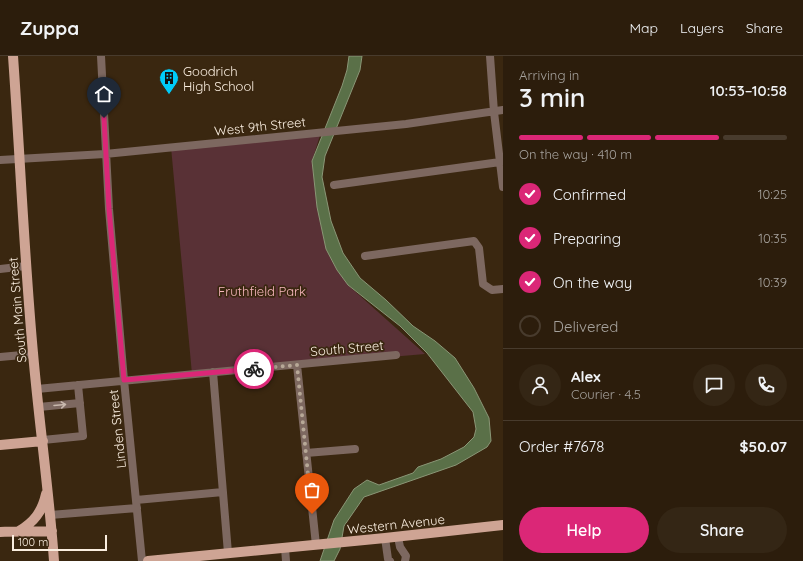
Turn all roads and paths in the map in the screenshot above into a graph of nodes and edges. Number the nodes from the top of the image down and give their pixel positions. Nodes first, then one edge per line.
1 (12, 56) edge
2 (101, 56) edge
3 (490, 56) edge
4 (503, 110) edge
5 (494, 112) junction
6 (105, 154) junction
7 (19, 159) junction
8 (0, 160) edge
9 (500, 162) junction
10 (334, 185) dead end
11 (503, 187) edge
12 (365, 256) dead end
13 (26, 266) junction
14 (0, 269) edge
15 (503, 289) edge
16 (33, 354) junction
17 (396, 356) dead end
18 (0, 357) edge
19 (297, 365) junction
20 (213, 372) junction
21 (124, 380) junction
22 (78, 385) junction
23 (37, 389) junction
24 (80, 403) junction
25 (39, 407) junction
26 (43, 440) junction
27 (0, 445) edge
28 (355, 448) dead end
29 (306, 453) junction
30 (48, 486) junction
31 (223, 492) junction
32 (136, 504) junction
33 (50, 515) junction
34 (503, 525) edge
35 (464, 530) junction
36 (19, 531) junction
37 (52, 531) junction
38 (0, 532) edge
39 (503, 532) edge
40 (398, 537) junction
41 (386, 538) junction
42 (319, 545) junction
43 (285, 548) junction
44 (228, 553) junction
45 (54, 561) edge
46 (142, 561) edge
47 (148, 561) edge
48 (286, 561) edge
49 (390, 561) edge
50 (405, 561) edge

1 - 7 main road, South Main Street
2 - 6 street, Linden Street
3 - 5 street
4 - 5 street, West 9th Street
5 - 6 street, West 9th Street
5 - 9 street
6 - 7 street, West 9th Street
6 - 21 street, Linden Street
7 - 8 street, West 9th Street
7 - 13 main road, South Main Street
9 - 10 street
9 - 11 street
12 - 15 street
13 - 14 street
13 - 16 main road, South Main Street
16 - 18 street
16 - 23 main road, South Main Street
17 - 19 street, South Street
19 - 20 street, South Street
19 - 29 street
20 - 21 street, South Street
20 - 31 street
21 - 22 street, South Street
21 - 32 street, Linden Street
22 - 23 street, South Street
22 - 24 street
23 - 25 main road, South Main Street
25 -> 24 street
24 - 26 street
25 - 26 main road, South Main Street
26 - 27 main road
26 - 30 main road, South Main Street
28 - 29 street
29 - 42 street
30 - 33 main road, South Main Street
30 - 36 main road
31 - 32 street
31 - 44 street
32 - 33 street
32 - 46 street, Linden Street
33 - 37 main road, South Main Street
34 - 35 main road, Western Avenue
35 - 39 main road
35 - 40 main road, Western Avenue
36 - 37 main road
36 - 38 main road
37 - 45 main road, South Main Street
40 - 41 main road, Western Avenue
40 - 50 street
41 - 42 main road, Western Avenue
41 - 49 street
42 - 43 main road, Western Avenue
43 - 44 main road, Western Avenue
43 - 48 street
44 - 47 main road, Western Avenue

